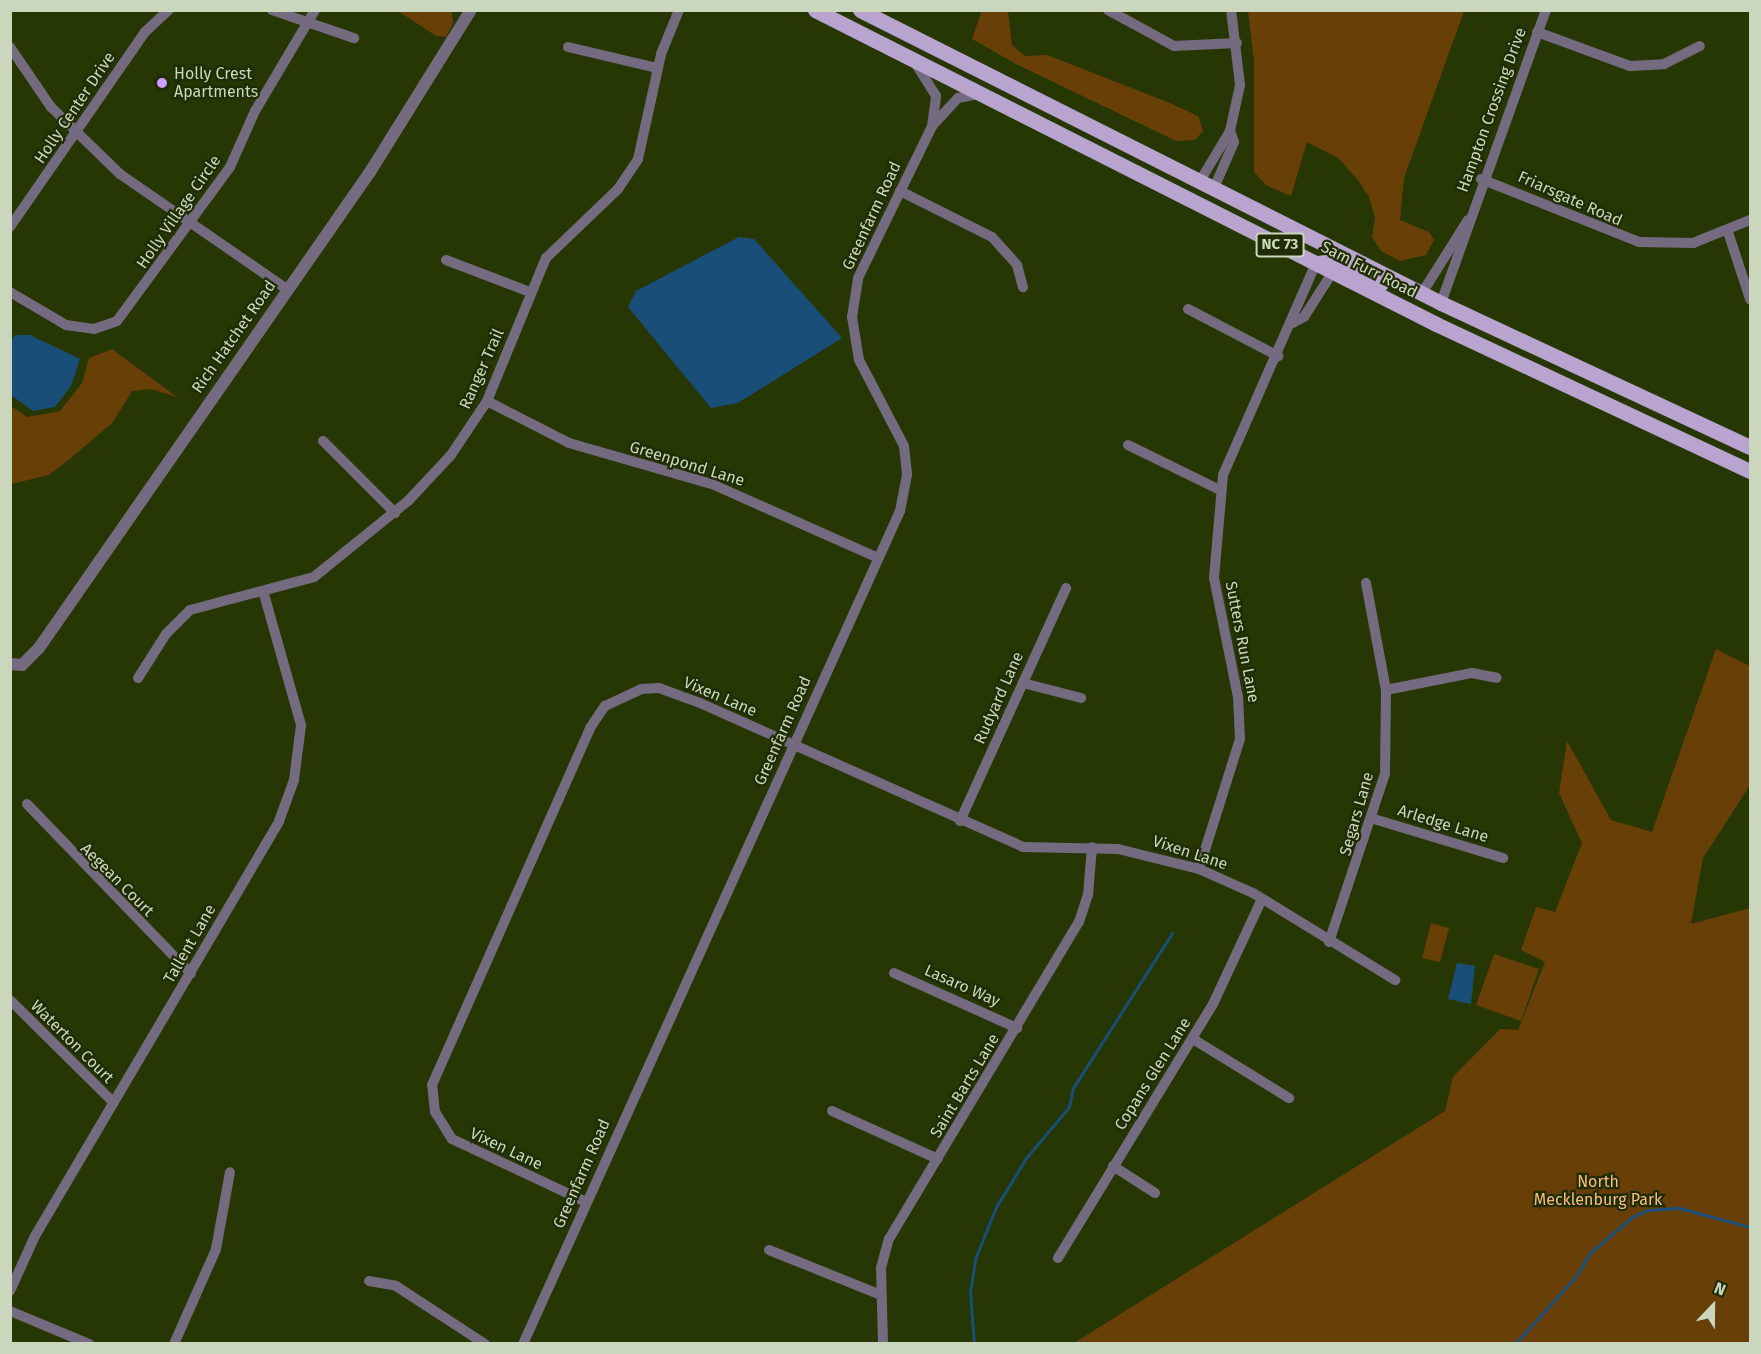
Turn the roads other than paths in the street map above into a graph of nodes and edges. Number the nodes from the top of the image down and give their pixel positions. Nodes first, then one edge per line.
1 (169, 10) edge
2 (272, 10) edge
3 (315, 10) edge
4 (471, 10) edge
5 (679, 10) edge
6 (814, 10) edge
7 (860, 10) edge
8 (1108, 10) edge
9 (1231, 10) edge
10 (1546, 10) edge
11 (308, 23) junction
12 (1537, 32) junction
13 (354, 38) dead end
14 (1237, 43) junction
15 (1700, 46) dead end
16 (10, 47) edge
17 (568, 47) dead end
18 (914, 60) junction
19 (657, 68) junction
20 (981, 94) junction
21 (1037, 123) junction
22 (932, 126) junction
23 (1230, 131) junction
24 (77, 134) junction
25 (1481, 179) junction
26 (1207, 185) junction
27 (900, 191) junction
28 (1468, 220) junction
29 (1750, 220) edge
30 (190, 224) junction
31 (10, 227) edge
32 (1728, 232) junction
33 (446, 260) dead end
34 (1316, 263) junction
35 (1332, 273) junction
36 (1023, 287) dead end
37 (287, 289) junction
38 (10, 291) edge
39 (530, 292) junction
40 (1422, 293) junction
41 (1750, 299) edge
42 (1441, 303) junction
43 (1188, 309) dead end
44 (1293, 323) junction
45 (1509, 335) junction
46 (1278, 356) junction
47 (487, 401) junction
48 (323, 441) dead end
49 (1128, 445) dead end
50 (1750, 447) edge
51 (1750, 470) edge
52 (1220, 490) junction
53 (395, 513) junction
54 (878, 558) junction
55 (1366, 583) dead end
56 (1066, 588) dead end
57 (263, 591) junction
58 (10, 664) edge
59 (138, 678) dead end
60 (1497, 678) dead end
61 (1023, 683) junction
62 (1386, 690) junction
63 (1080, 698) dead end
64 (793, 746) junction
65 (27, 804) dead end
66 (1374, 819) junction
67 (960, 821) junction
68 (1092, 847) junction
69 (1503, 858) dead end
70 (1199, 869) junction
71 (1262, 899) junction
72 (1329, 942) junction
73 (894, 973) dead end
74 (191, 974) junction
75 (1395, 980) dead end
76 (10, 1000) edge
77 (1017, 1028) junction
78 (1193, 1039) junction
79 (1288, 1098) dead end
80 (114, 1102) junction
81 (832, 1111) dead end
82 (938, 1159) junction
83 (1113, 1166) junction
84 (230, 1172) dead end
85 (1155, 1193) dead end
86 (586, 1202) junction
87 (769, 1250) dead end
88 (1058, 1258) dead end
89 (369, 1281) dead end
90 (10, 1291) edge
91 (881, 1295) junction
92 (10, 1311) edge
93 (89, 1344) edge
94 (174, 1344) edge
95 (486, 1344) edge
96 (523, 1344) edge
97 (883, 1344) edge

1 - 24 street, Holly Center Drive
2 - 11 street
3 - 11 street, Holly Village Circle
4 - 37 street, Rich Hatchet Road
5 - 19 street, Ranger Trail
6 - 18 main road, Sam Furr Road / NC 73
7 - 26 main road, Sam Furr Road / NC 73
8 - 14 street
9 - 14 street
10 - 12 street, Hampton Crossing Drive
11 - 13 street
11 - 30 street, Holly Village Circle
12 - 15 street
12 - 25 street, Hampton Crossing Drive
14 - 23 street
16 - 24 street
17 - 19 street
18 - 20 main road, Sam Furr Road / NC 73
18 - 22 street, Greenfarm Road
19 - 39 street, Ranger Trail
20 - 21 main road, Sam Furr Road / NC 73
20 - 22 street, Greenfarm Road
21 - 26 main road
21 - 34 main road, Sam Furr Road / NC 73
22 - 27 street, Greenfarm Road
23 - 26 street
23 - 26 street
24 - 30 street
24 - 31 street, Holly Center Drive
25 - 28 street, Hampton Crossing Drive
25 - 32 street, Friarsgate Road
26 - 40 main road, Sam Furr Road / NC 73
27 - 36 street
27 - 54 street, Greenfarm Road
28 - 40 street, Hampton Crossing Drive
28 - 42 street, Hampton Crossing Drive
29 - 32 street, Friarsgate Road
30 - 37 street
30 - 38 street, Holly Village Circle
32 - 41 street
33 - 39 street
34 - 35 main road, Sam Furr Road / NC 73
34 - 44 street, Sutters Run Lane
34 - 45 main road
35 - 44 street, Sutters Run Lane
35 - 51 main road, Sam Furr Road / NC 73
37 - 58 street, Rich Hatchet Road
39 - 47 street, Ranger Trail
40 - 42 main road, Sam Furr Road / NC 73
42 - 45 main road, Sam Furr Road / NC 73
43 - 46 street
44 - 46 street, Sutters Run Lane
45 - 50 main road, Sam Furr Road / NC 73
46 - 52 street, Sutters Run Lane
47 - 53 street, Ranger Trail
47 - 54 street, Greenpond Lane
48 - 53 street
49 - 52 street
52 - 70 street, Sutters Run Lane
53 - 57 street, Ranger Trail
54 - 64 street, Greenfarm Road
55 - 62 street, Segars Lane
56 - 61 street, Rudyard Lane
57 - 59 street, Ranger Trail
57 - 74 street, Tallent Lane
60 - 62 street
61 - 63 street
61 - 67 street, Rudyard Lane
62 - 66 street, Segars Lane
64 - 67 street, Vixen Lane
64 - 86 street, Greenfarm Road
64 - 86 street, Vixen Lane
65 - 74 street, Aegean Court
66 - 69 street, Arledge Lane
66 - 72 street, Segars Lane
67 - 68 street, Vixen Lane
68 - 70 street, Vixen Lane
68 - 77 street, Saint Barts Lane
70 - 71 street, Vixen Lane
71 - 72 street, Vixen Lane
71 - 78 street, Copans Glen Lane
72 - 75 street, Vixen Lane
73 - 77 street, Lasaro Way
74 - 80 street, Tallent Lane
76 - 80 street, Waterton Court
77 - 82 street, Saint Barts Lane
78 - 79 street
78 - 83 street, Copans Glen Lane
80 - 90 street, Tallent Lane
81 - 82 street
82 - 91 street, Saint Barts Lane
83 - 85 street
83 - 88 street, Copans Glen Lane
84 - 94 street
86 - 96 street, Greenfarm Road
87 - 91 street
89 - 95 street
91 - 97 street, Saint Barts Lane
92 - 93 street

